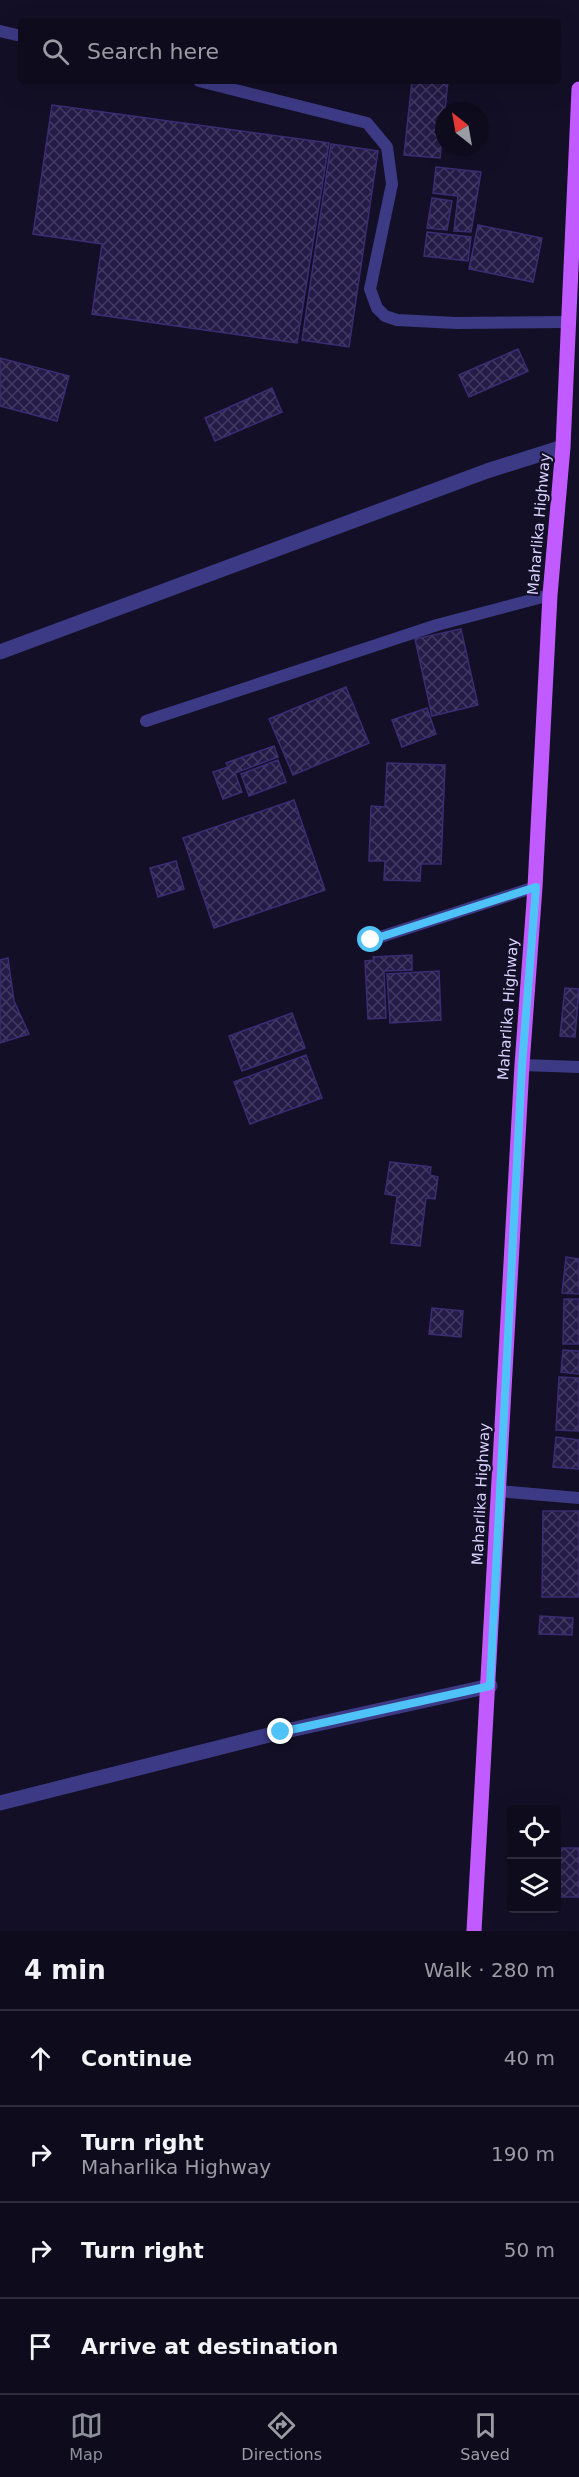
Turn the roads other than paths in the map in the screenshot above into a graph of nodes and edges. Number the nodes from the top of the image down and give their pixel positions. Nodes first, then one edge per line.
1 (0, 31) edge
2 (18, 35) edge
3 (211, 84) edge
4 (579, 89) edge
5 (577, 165) edge
6 (568, 322) junction
7 (563, 447) junction
8 (550, 595) junction
9 (0, 652) edge
10 (146, 721) dead end
11 (536, 887) junction
12 (371, 940) dead end
13 (522, 1065) junction
14 (579, 1067) edge
15 (498, 1491) junction
16 (579, 1498) edge
17 (490, 1686) junction
18 (0, 1803) edge
19 (474, 1931) edge

1 - 2 lane
3 - 6 lane
4 - 5 main road, Maharlika Highway
5 - 6 main road, Maharlika Highway
6 - 7 main road, Maharlika Highway
7 - 8 main road, Maharlika Highway
7 - 9 street
8 - 10 lane
8 - 11 main road, Maharlika Highway
11 - 12 lane
11 - 13 main road, Maharlika Highway
13 - 14 lane
13 - 15 main road, Maharlika Highway
15 - 16 lane
15 - 17 main road, Maharlika Highway
17 - 18 street
17 - 19 main road, Maharlika Highway

